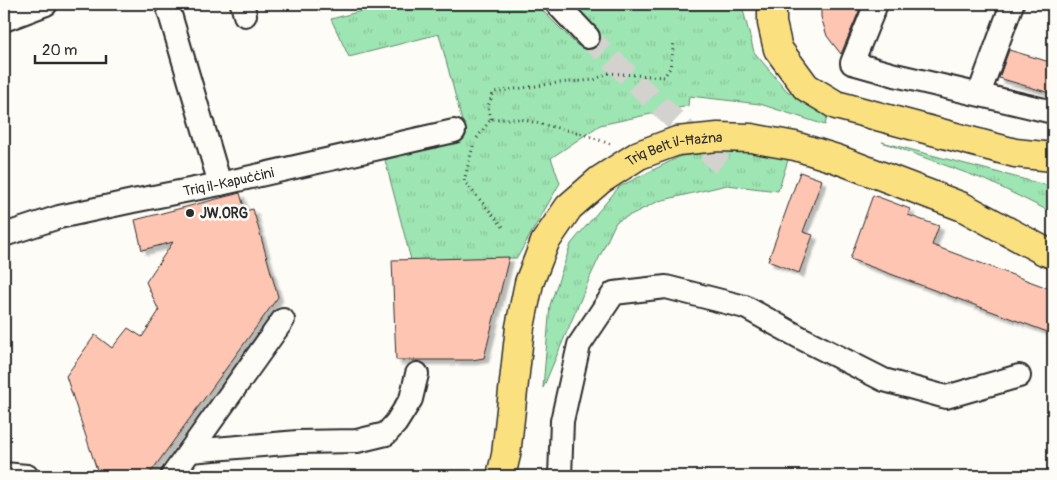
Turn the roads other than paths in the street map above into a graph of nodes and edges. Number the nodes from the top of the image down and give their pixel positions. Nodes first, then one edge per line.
1 (9, 4) edge
2 (46, 4) edge
3 (168, 4) edge
4 (557, 4) edge
5 (772, 4) edge
6 (876, 4) edge
7 (1012, 4) edge
8 (4, 12) edge
9 (4, 20) edge
10 (588, 36) tunnel mouth
11 (979, 94) junction
12 (1053, 112) edge
13 (454, 131) dead end
14 (1053, 151) edge
15 (1015, 153) junction
16 (1053, 157) edge
17 (220, 184) junction
18 (4, 235) edge
19 (1050, 253) edge
20 (283, 320) dead end
21 (417, 374) dead end
22 (1019, 376) dead end
23 (190, 452) junction
24 (4, 474) edge
25 (27, 476) edge
26 (172, 476) edge
27 (501, 476) edge
28 (560, 476) edge

1 - 8 street
2 - 9 street
3 - 17 street
4 - 10 street
5 - 15 main road
6 - 11 street
7 - 11 street
11 - 12 street
13 - 17 street, Triq il-Kapuċċini
14 - 15 main road
15 - 16 main road
17 - 18 street, Triq il-Kapuċċini
19 - 27 main road, Triq Belt il-Ħażna
20 - 23 street
21 - 23 street
22 - 28 street
23 - 26 street
24 - 25 street

